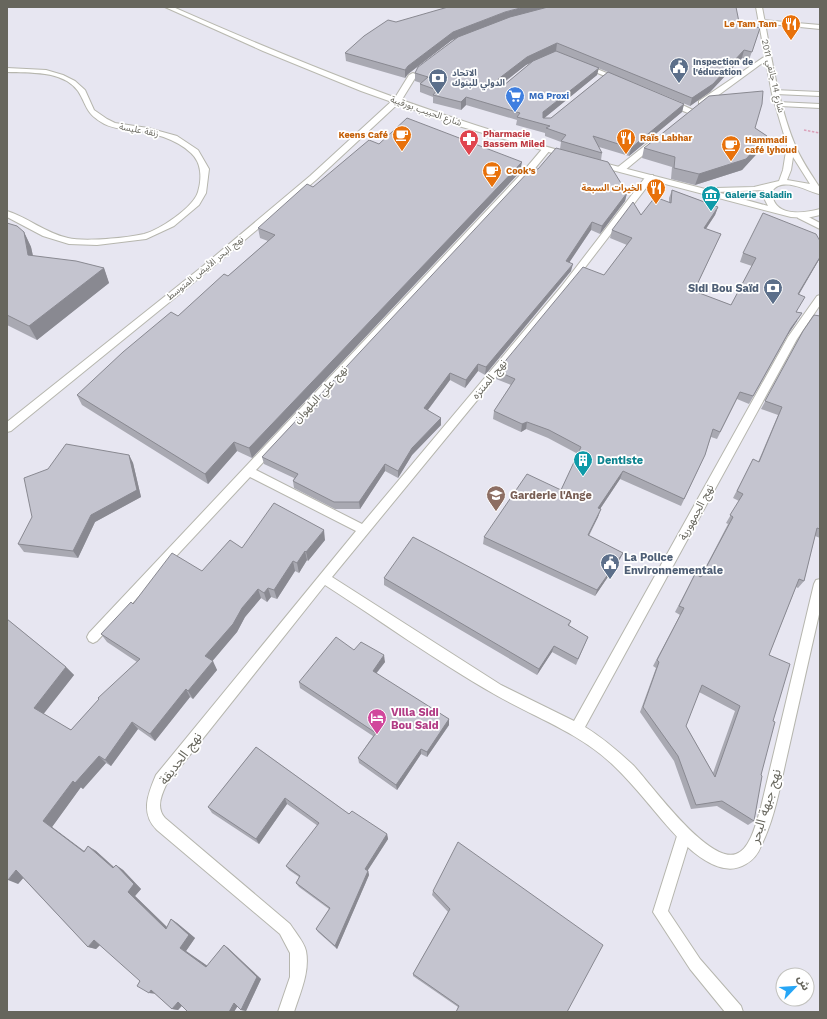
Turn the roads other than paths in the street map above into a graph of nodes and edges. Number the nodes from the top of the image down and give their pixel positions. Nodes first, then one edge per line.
1 (168, 7) edge
2 (759, 7) edge
3 (762, 22) junction
4 (820, 28) edge
5 (767, 58) junction
6 (580, 64) edge
7 (7, 70) edge
8 (416, 73) edge
9 (627, 84) edge
10 (776, 92) junction
11 (820, 94) edge
12 (662, 99) edge
13 (397, 101) junction
14 (780, 104) junction
15 (820, 106) edge
16 (662, 135) edge
17 (791, 145) junction
18 (546, 150) junction
19 (576, 158) edge
20 (591, 162) edge
21 (622, 169) junction
22 (650, 177) junction
23 (782, 182) junction
24 (772, 186) junction
25 (694, 188) junction
26 (820, 193) edge
27 (820, 212) edge
28 (786, 213) junction
29 (7, 214) edge
30 (801, 216) junction
31 (820, 226) edge
32 (820, 298) edge
33 (7, 428) edge
34 (248, 471) junction
35 (364, 530) junction
36 (324, 578) junction
37 (820, 584) edge
38 (93, 637) dead end
39 (577, 729) junction
40 (684, 836) junction
41 (286, 1012) edge
42 (735, 1012) edge

1 - 13 street, شارع الحبيب بورقيبة
2 - 3 street, شارع 14 جانفي 2011
3 - 4 street
3 - 5 street, شارع 14 جانفي 2011
5 - 10 street, شارع 14 جانفي 2011
5 - 12 street
6 - 9 street
7 - 29 street, زنقة عليسة
8 - 13 street, نهج البحر الأبيض المتوسط
10 - 11 street
10 - 14 street, شارع 14 جانفي 2011
13 - 18 street, شارع الحبيب بورقيبة
13 - 33 street, نهج البحر الأبيض المتوسط
14 - 15 street
14 - 17 street, شارع 14 جانفي 2011
16 - 21 street
17 - 23 street, شارع 14 جانفي 2011
17 - 26 street, شارع 14 جانفي 2011
18 - 19 street, شارع الحبيب بورقيبة
18 - 34 street, نهج علي البلهوان
20 - 21 street
21 - 22 street
22 - 25 street
22 - 35 street, نهج المنتزه
23 - 24 street
23 - 26 street
24 - 25 street
24 - 28 street
25 - 28 street
27 - 30 street
28 - 30 street
30 - 31 street
32 - 39 street, نهج الجمهورية
34 - 35 street
34 - 38 street, نهج علي البلهوان
35 - 36 street, نهج المنتزه
36 - 39 street, نهج جبهة البحر
36 - 41 street, نهج الحديقة
37 - 40 street, نهج جبهة البحر
39 - 40 street, نهج جبهة البحر
40 - 42 street

